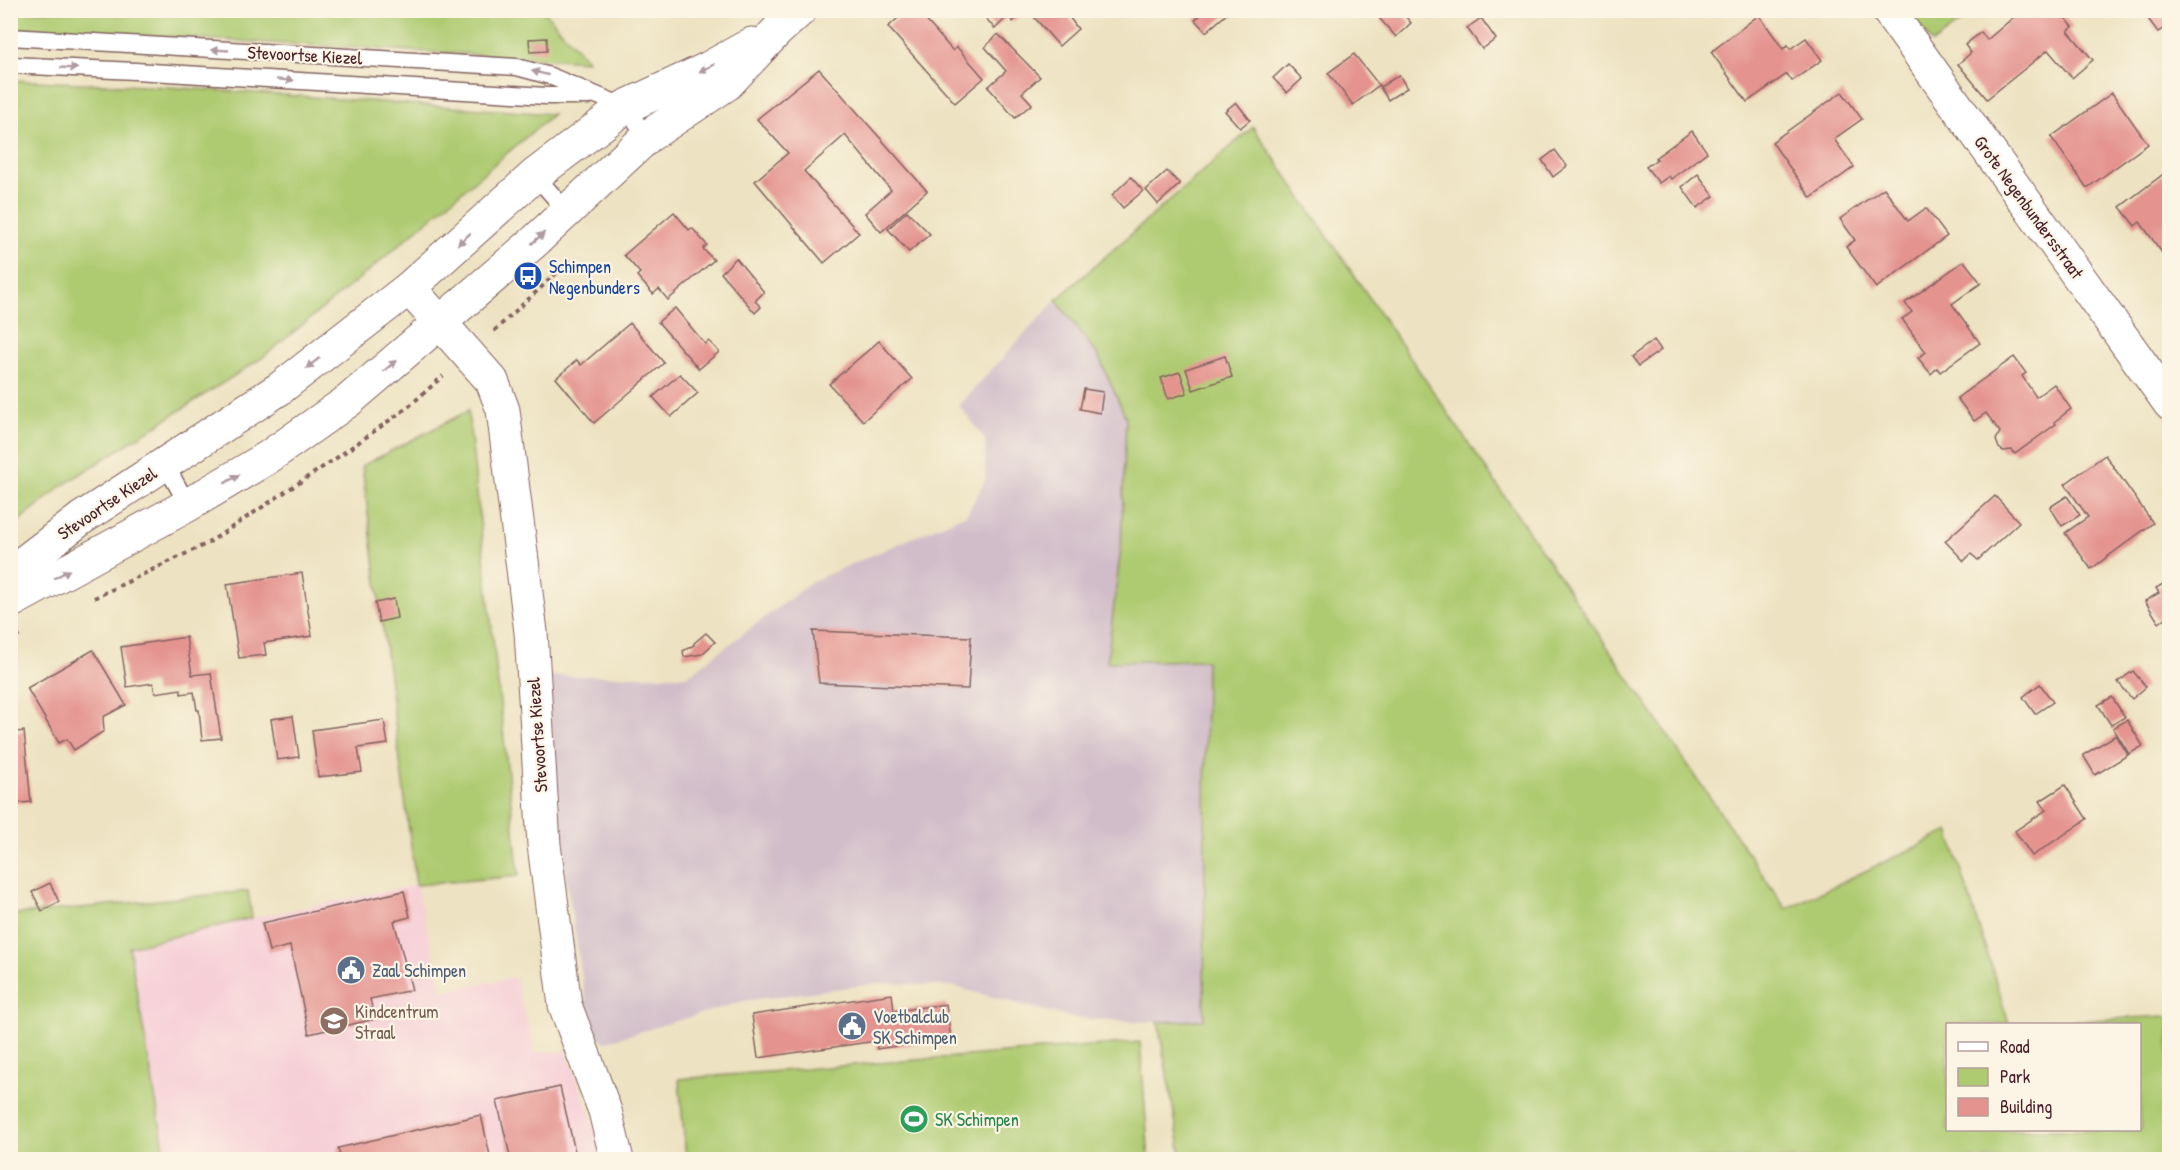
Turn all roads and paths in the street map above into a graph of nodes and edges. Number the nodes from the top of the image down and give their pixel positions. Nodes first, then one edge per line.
1 (1888, 10) edge
2 (789, 21) edge
3 (10, 37) edge
4 (10, 65) edge
5 (594, 96) junction
6 (625, 107) junction
7 (647, 137) junction
8 (535, 175) junction
9 (567, 212) junction
10 (409, 288) junction
11 (441, 323) junction
12 (2169, 404) edge
13 (165, 464) junction
14 (188, 505) junction
15 (10, 573) edge
16 (10, 602) edge
17 (617, 1160) edge

1 - 12 main road, Grote Negenbundersstraat
2 -> 6 main road, Stevoortse Kiezel
2 - 7 main road, Stevoortse Kiezel
5 -> 3 lane, Stevoortse Kiezel
4 -> 5 lane, Stevoortse Kiezel
5 - 6 lane, Stevoortse Kiezel
6 - 7 lane
6 - 8 main road, Stevoortse Kiezel
7 - 9 main road, Stevoortse Kiezel
8 - 9 lane
8 -> 10 main road, Stevoortse Kiezel
11 -> 9 main road, Stevoortse Kiezel
10 - 11 main road, Stevoortse Kiezel
10 -> 13 main road, Stevoortse Kiezel
14 -> 11 main road, Stevoortse Kiezel
11 - 17 main road, Stevoortse Kiezel
13 - 14 lane
13 - 15 main road, Stevoortse Kiezel
16 -> 14 main road, Stevoortse Kiezel

